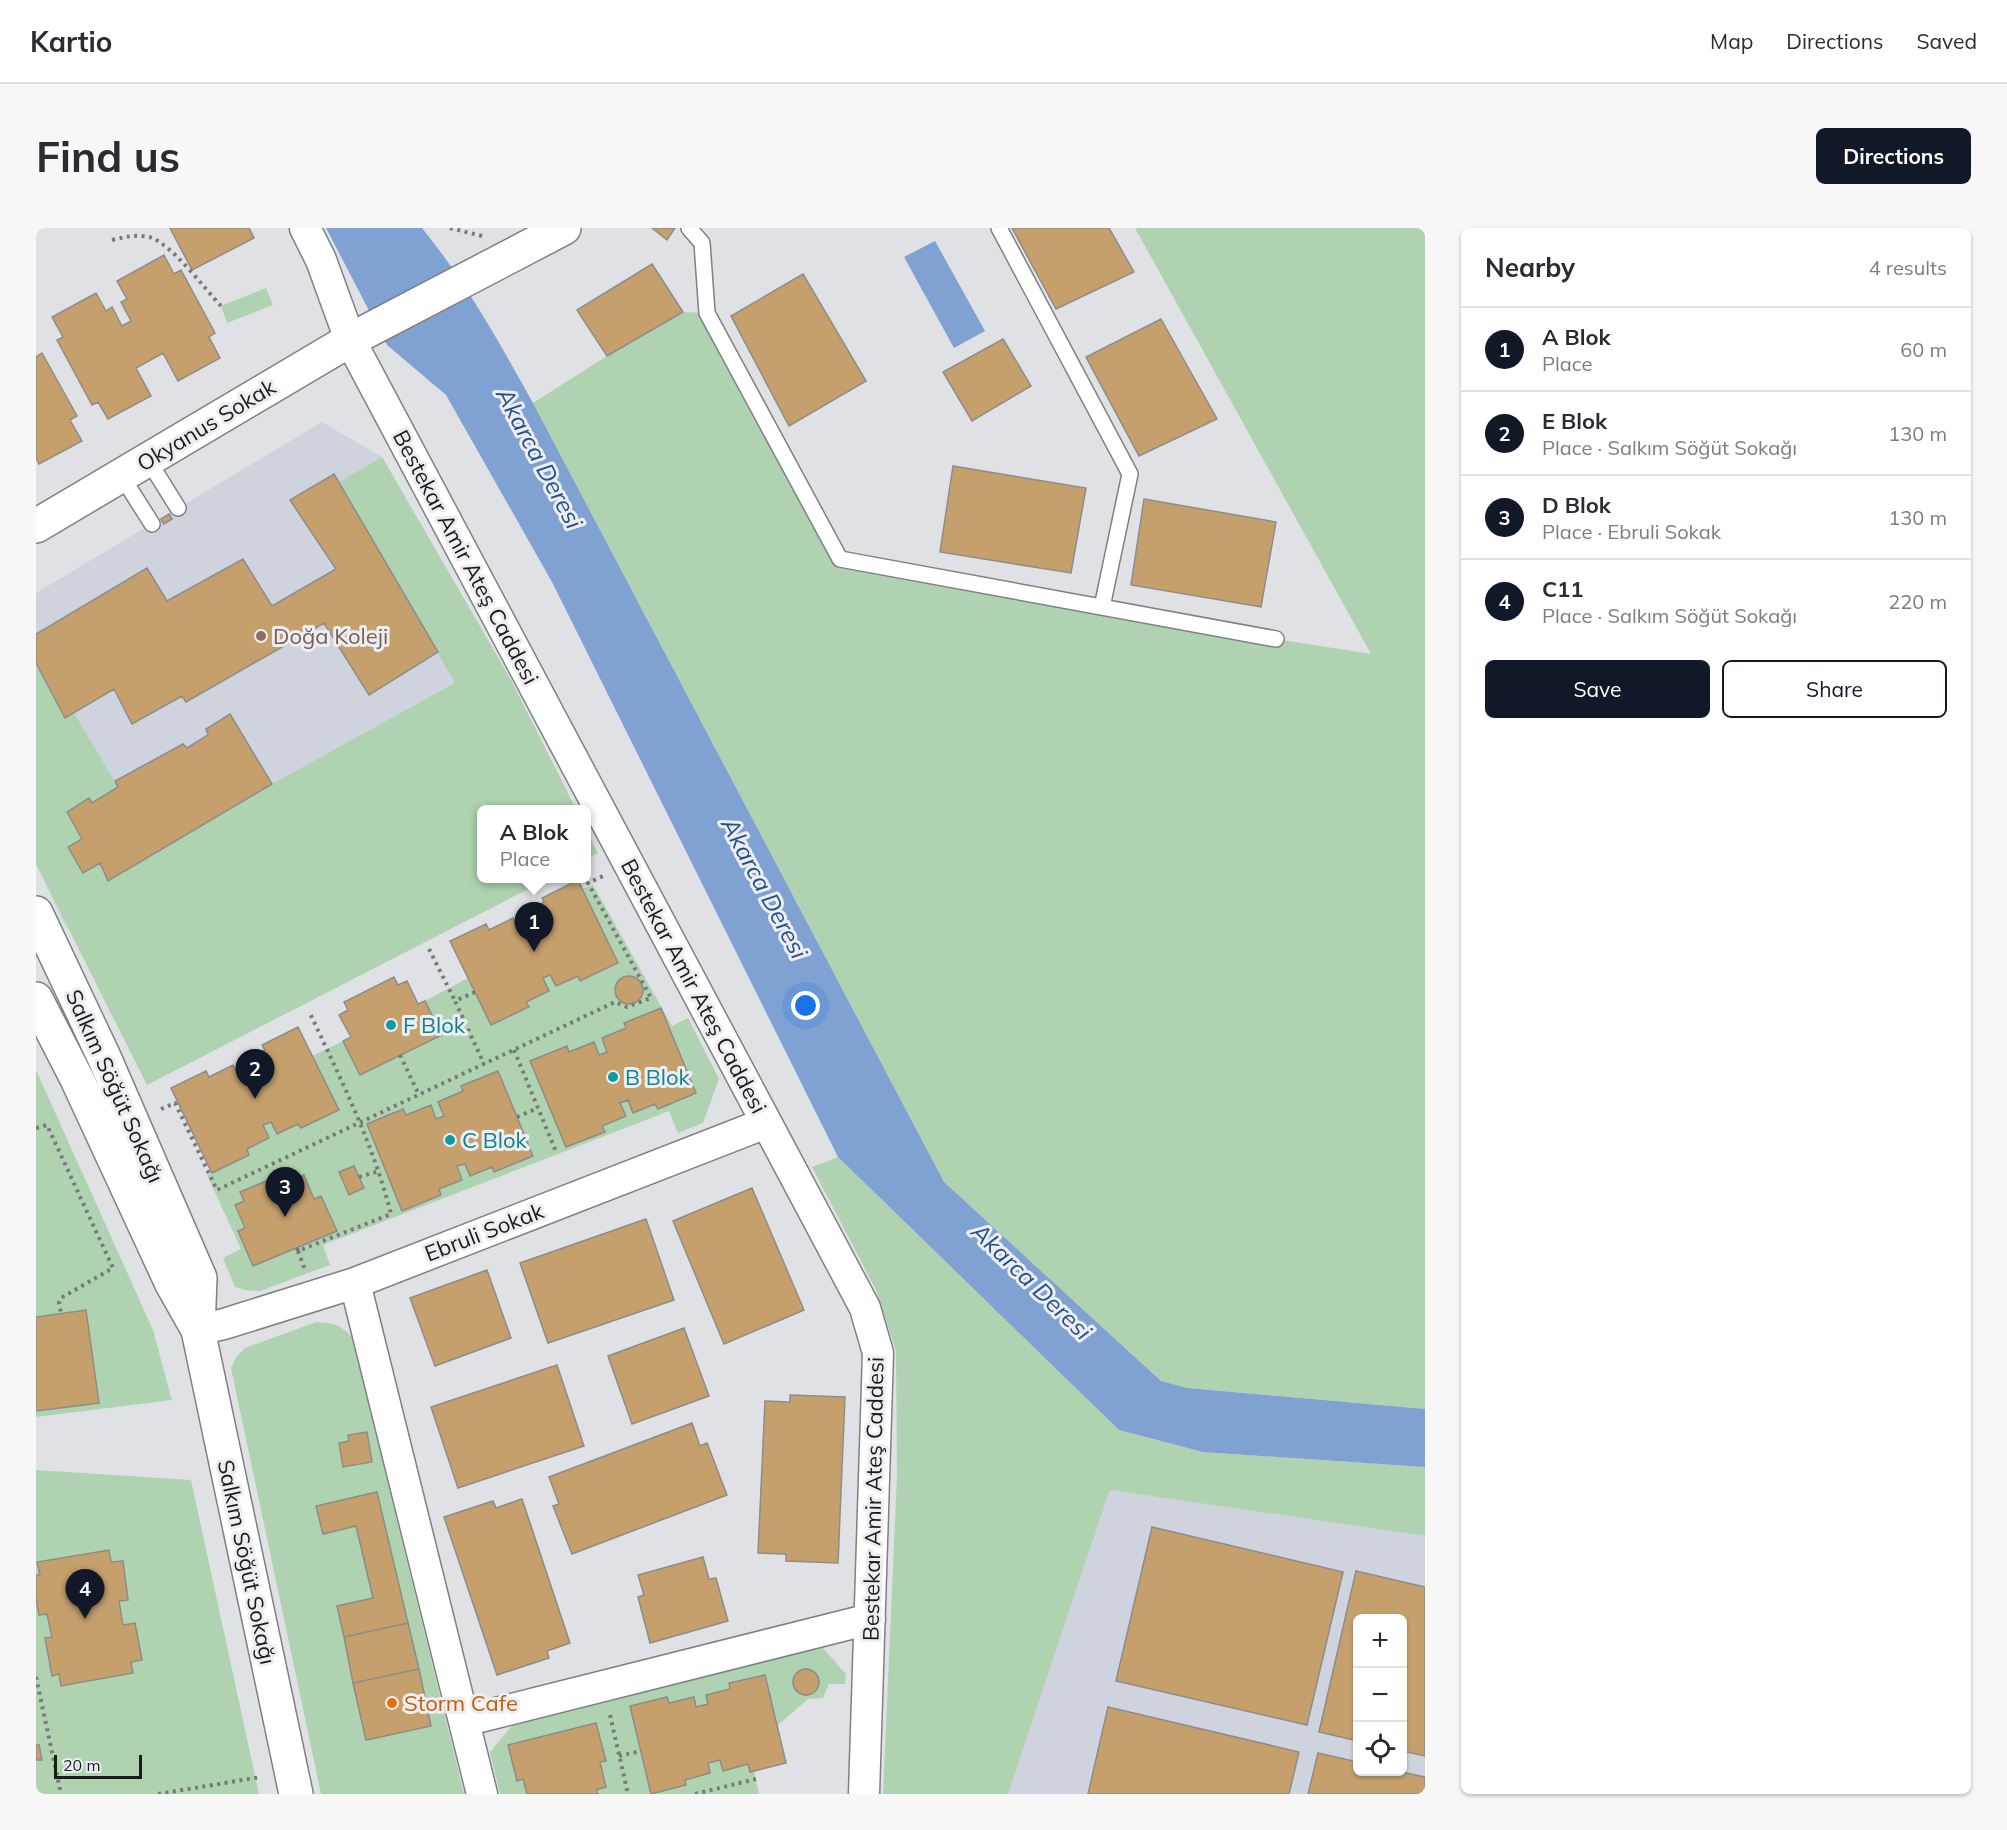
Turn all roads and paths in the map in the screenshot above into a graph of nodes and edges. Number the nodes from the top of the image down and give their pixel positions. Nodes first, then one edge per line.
1 (305, 228) edge
2 (564, 228) edge
3 (689, 228) edge
4 (999, 228) edge
5 (112, 240) dead end
6 (220, 306) dead end
7 (364, 332) junction
8 (135, 468) junction
9 (178, 508) dead end
10 (152, 524) dead end
11 (36, 526) edge
12 (1102, 607) junction
13 (1276, 639) dead end
14 (608, 873) dead end
15 (591, 882) edge
16 (588, 883) edge
17 (36, 913) edge
18 (429, 949) dead end
19 (475, 992) dead end
20 (36, 999) edge
21 (455, 1001) junction
22 (309, 1011) dead end
23 (514, 1050) junction
24 (400, 1055) dead end
25 (484, 1064) junction
26 (419, 1095) junction
27 (538, 1108) junction
28 (157, 1110) dead end
29 (517, 1117) dead end
30 (361, 1123) junction
31 (766, 1123) junction
32 (36, 1128) edge
33 (557, 1154) dead end
34 (379, 1171) junction
35 (359, 1177) dead end
36 (306, 1273) dead end
37 (355, 1283) junction
38 (61, 1313) dead end
39 (198, 1330) junction
40 (870, 1620) junction
41 (36, 1677) edge
42 (608, 1707) dead end
43 (464, 1720) junction
44 (641, 1751) dead end
45 (620, 1756) junction
46 (261, 1777) dead end
47 (756, 1779) dead end
48 (61, 1794) edge
49 (158, 1794) edge
50 (296, 1794) edge
51 (482, 1794) edge
52 (628, 1794) edge
53 (695, 1794) edge
54 (864, 1794) edge

1 - 7 street, Bestekar Amir Ateş Caddesi
2 - 7 main road, Okyanus Sokak
3 - 12 lane
4 - 12 lane
5 - 6 path
7 - 8 main road, Okyanus Sokak
7 - 31 street, Bestekar Amir Ateş Caddesi
8 - 9 lane
8 - 10 lane
8 - 11 main road, Okyanus Sokak
12 - 13 lane
14 - 15 path
16 - 23 path
17 - 39 main road, Salkım Söğüt Sokağı
18 - 21 path
19 - 21 path
20 - 39 main road, Salkım Söğüt Sokağı
21 - 25 path
22 - 30 path
23 - 25 path
23 - 27 path
24 - 26 path
25 - 26 path
26 - 30 path
27 - 29 path
27 - 33 path
28 - 30 path
30 - 34 path
31 - 37 street, Ebruli Sokak
31 - 40 street, Bestekar Amir Ateş Caddesi
32 - 38 path
34 - 35 path
34 - 36 path
37 - 39 street, Ebruli Sokak
37 - 43 street
39 - 50 main road, Salkım Söğüt Sokağı
40 - 43 street
40 - 54 street, Bestekar Amir Ateş Caddesi
41 - 48 path
42 - 45 path
43 - 51 street
44 - 45 path
45 - 52 path
46 - 49 path
47 - 53 path

